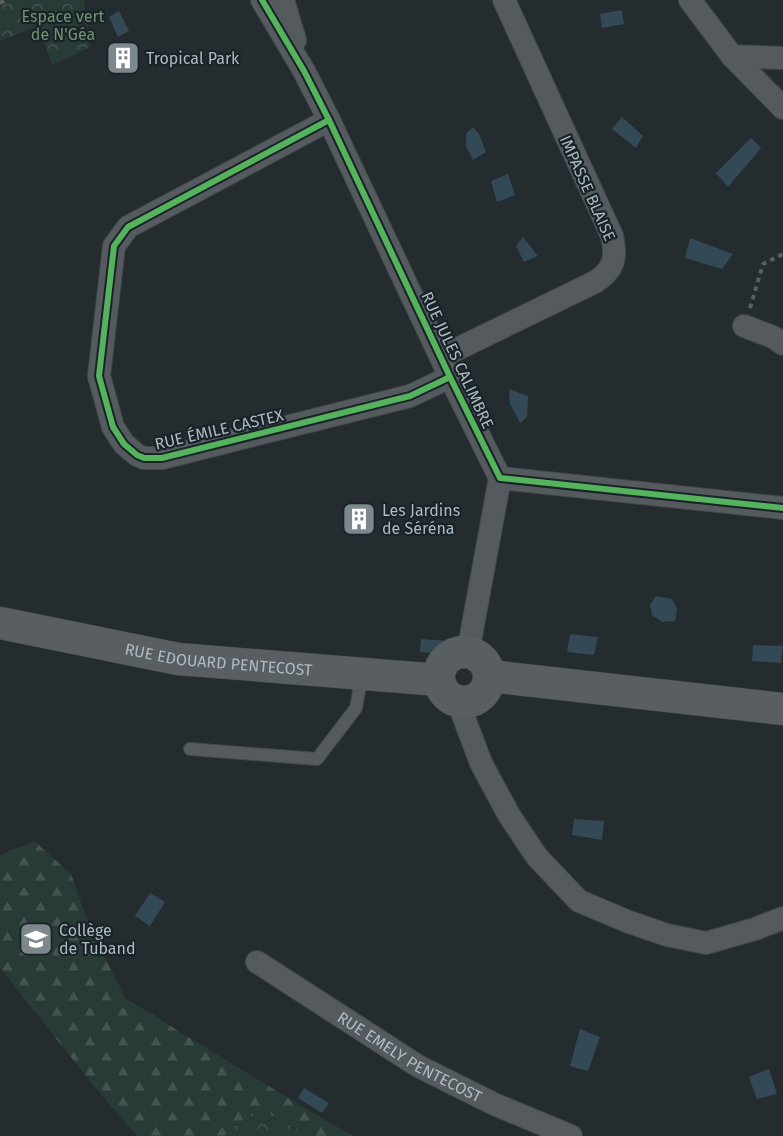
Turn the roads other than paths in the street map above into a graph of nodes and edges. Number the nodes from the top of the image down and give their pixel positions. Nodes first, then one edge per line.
1 (262, 0) edge
2 (283, 0) edge
3 (504, 0) edge
4 (690, 0) edge
5 (732, 56) junction
6 (783, 58) edge
7 (304, 71) junction
8 (783, 108) edge
9 (329, 120) junction
10 (744, 326) road end
11 (783, 344) edge
12 (445, 367) junction
13 (500, 478) junction
14 (783, 508) edge
15 (0, 623) edge
16 (468, 652) junction
17 (362, 673) junction
18 (489, 676) junction
19 (449, 691) junction
20 (783, 709) edge
21 (190, 749) dead end
22 (783, 918) edge
23 (257, 962) dead end
24 (571, 1136) edge

1 - 7 street, RUE JULES CALIMBRE
2 - 7 street, RUE JULES CALIMBRE
3 - 12 street, IMPASSE BLAISE
4 - 5 street
5 - 6 street
5 - 8 street
7 - 9 street, RUE JULES CALIMBRE
9 - 12 street, RUE JULES CALIMBRE
9 - 12 street, RUE ÉMILE CASTEX
10 - 11 street
12 - 13 street, RUE JULES CALIMBRE
13 - 14 street
13 - 16 street
15 - 17 street, RUE EDOUARD PENTECOST
16 - 18 street
16 - 19 street
17 - 19 street, RUE EDOUARD PENTECOST
17 - 21 lane
18 - 19 street
18 - 20 street
19 - 22 street
23 - 24 street, RUE EMELY PENTECOST

